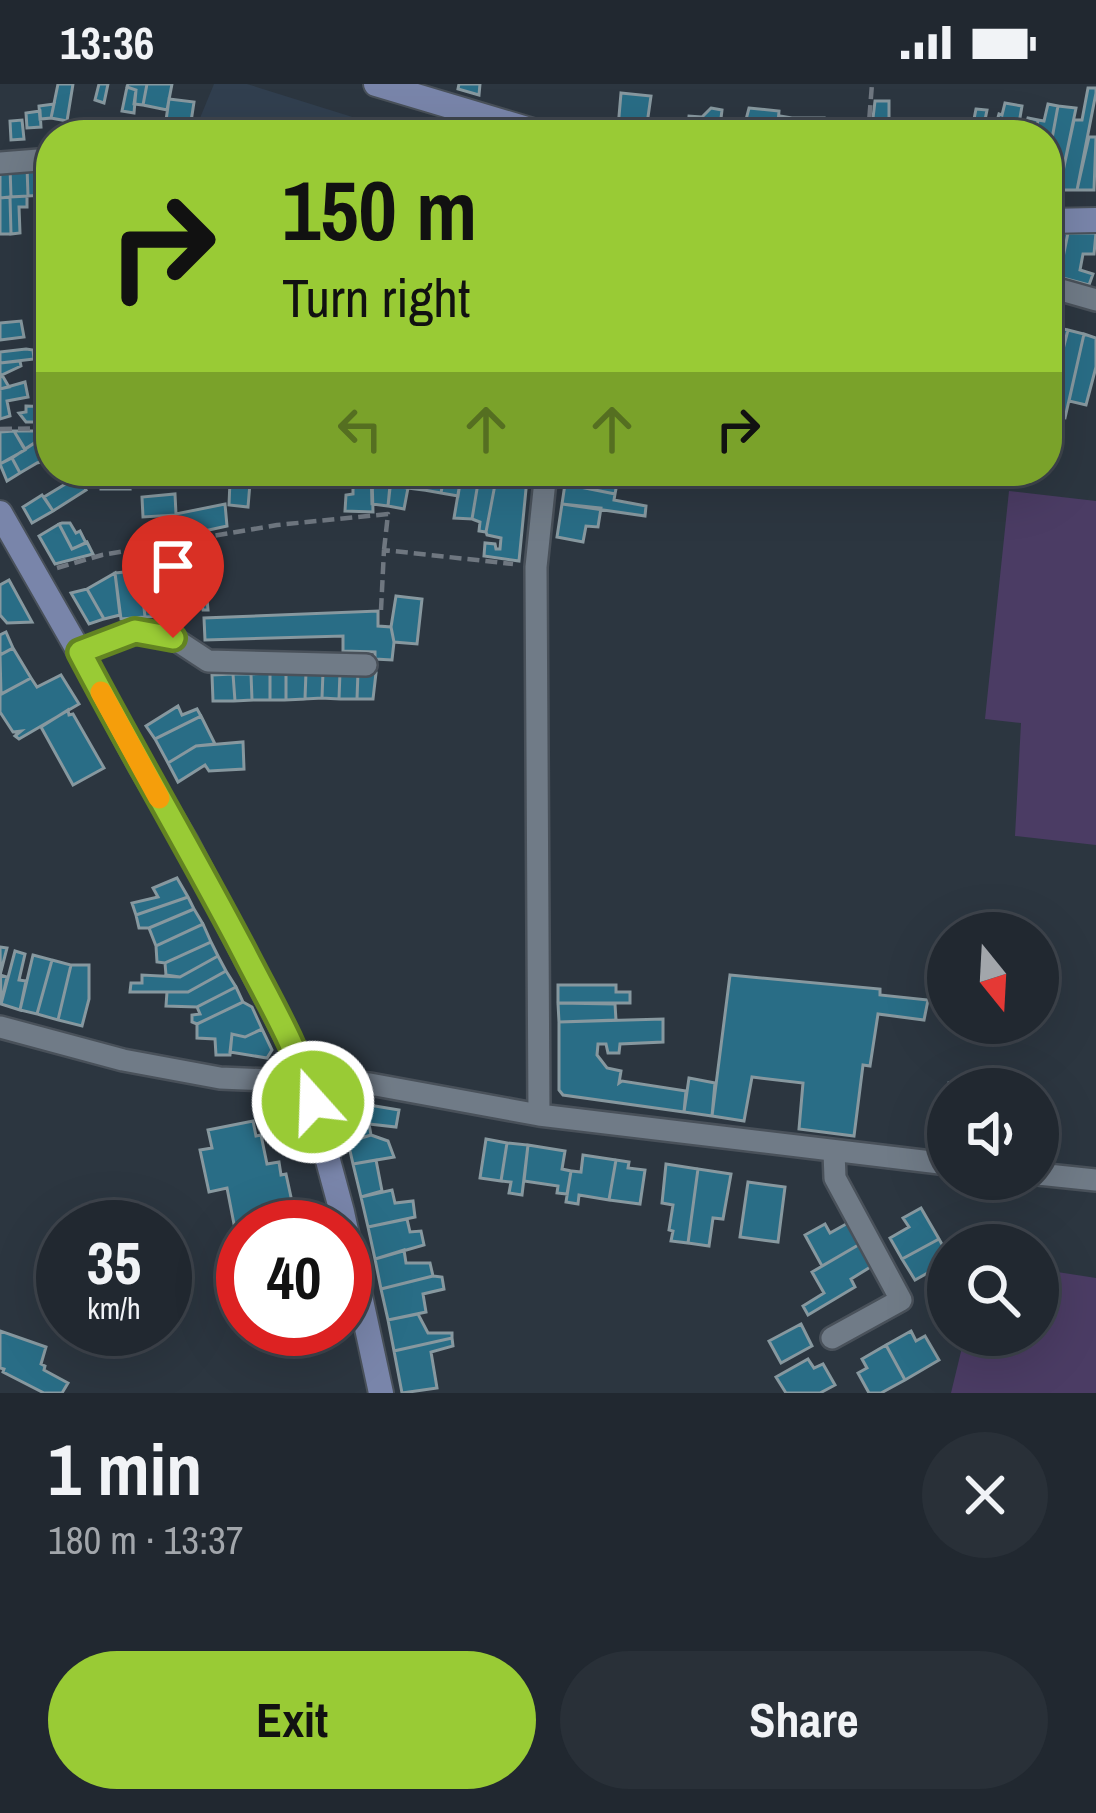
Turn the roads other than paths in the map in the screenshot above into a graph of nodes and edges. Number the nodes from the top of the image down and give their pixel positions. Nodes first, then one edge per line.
1 (376, 84) edge
2 (497, 120) edge
3 (36, 160) edge
4 (0, 163) edge
5 (1062, 220) edge
6 (1096, 220) edge
7 (1062, 290) edge
8 (1096, 300) edge
9 (544, 486) edge
10 (0, 514) edge
11 (80, 652) junction
12 (366, 665) dead end
13 (0, 1027) edge
14 (308, 1083) junction
15 (539, 1114) junction
16 (834, 1152) junction
17 (927, 1162) edge
18 (1059, 1176) edge
19 (1096, 1180) edge
20 (832, 1338) dead end
21 (381, 1393) edge

1 - 2 street
3 - 4 street
5 - 6 street
7 - 8 street
9 - 15 street
10 - 11 street
11 - 12 street
11 - 14 street
13 - 14 street
14 - 15 street
14 - 21 street
15 - 16 street
16 - 17 street
16 - 20 street
18 - 19 street

